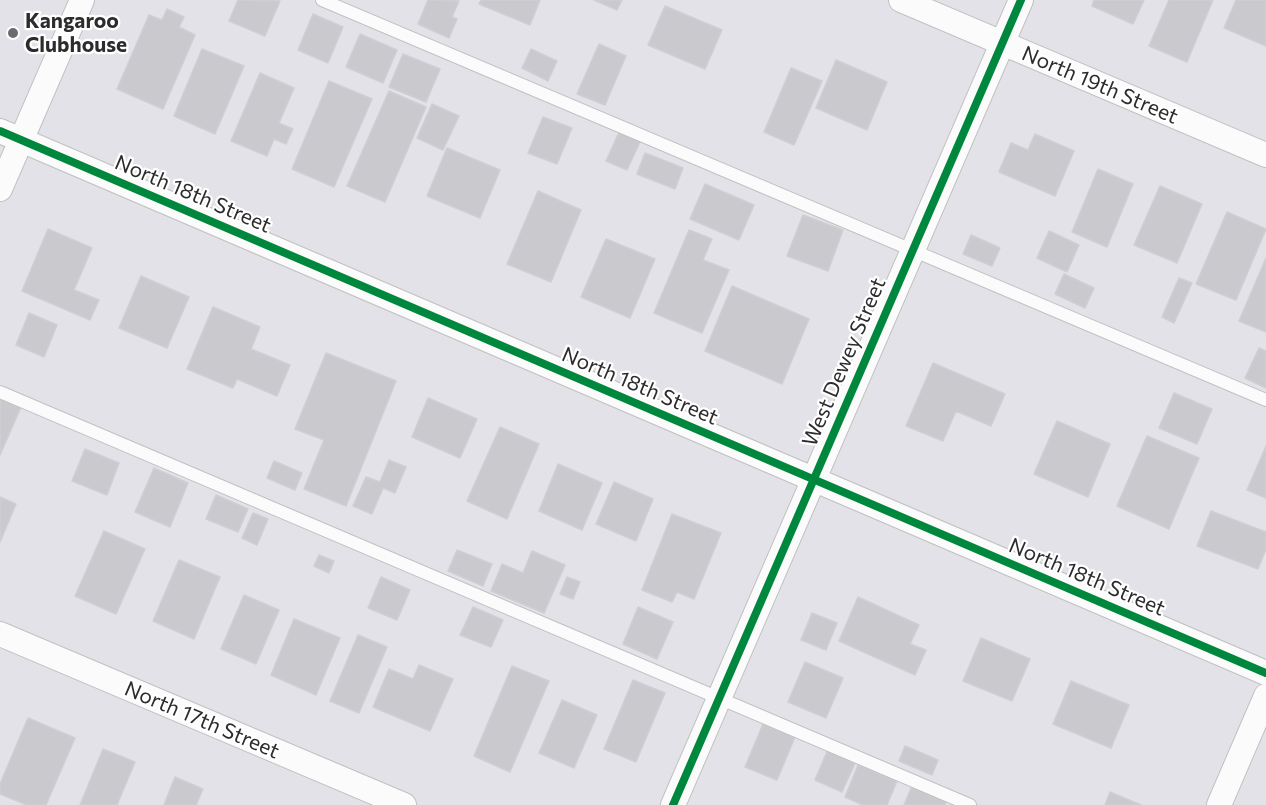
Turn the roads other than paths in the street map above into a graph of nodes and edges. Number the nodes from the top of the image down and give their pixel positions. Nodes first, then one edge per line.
1 (82, 0) edge
2 (322, 0) edge
3 (901, 0) edge
4 (1021, 0) edge
5 (1002, 43) junction
6 (10, 135) edge
7 (1266, 155) edge
8 (0, 189) edge
9 (913, 249) junction
10 (0, 392) edge
11 (1266, 400) edge
12 (813, 480) junction
13 (0, 634) edge
14 (1266, 672) edge
15 (1266, 696) edge
16 (719, 698) junction
17 (404, 805) edge
18 (673, 805) edge
19 (970, 805) edge
20 (1219, 805) edge

1 - 6 street
2 - 9 lane
3 - 5 street, North 19th Street
4 - 5 street, West Dewey Street
5 - 7 street, North 19th Street
5 - 9 street, West Dewey Street
6 - 8 street
6 - 12 street, North 18th Street
9 - 11 lane
9 - 12 street, West Dewey Street
10 - 16 lane
12 - 14 street, North 18th Street
12 - 16 street, West Dewey Street
13 - 17 street, North 17th Street
15 - 20 street
16 - 18 street, West Dewey Street
16 - 19 lane

